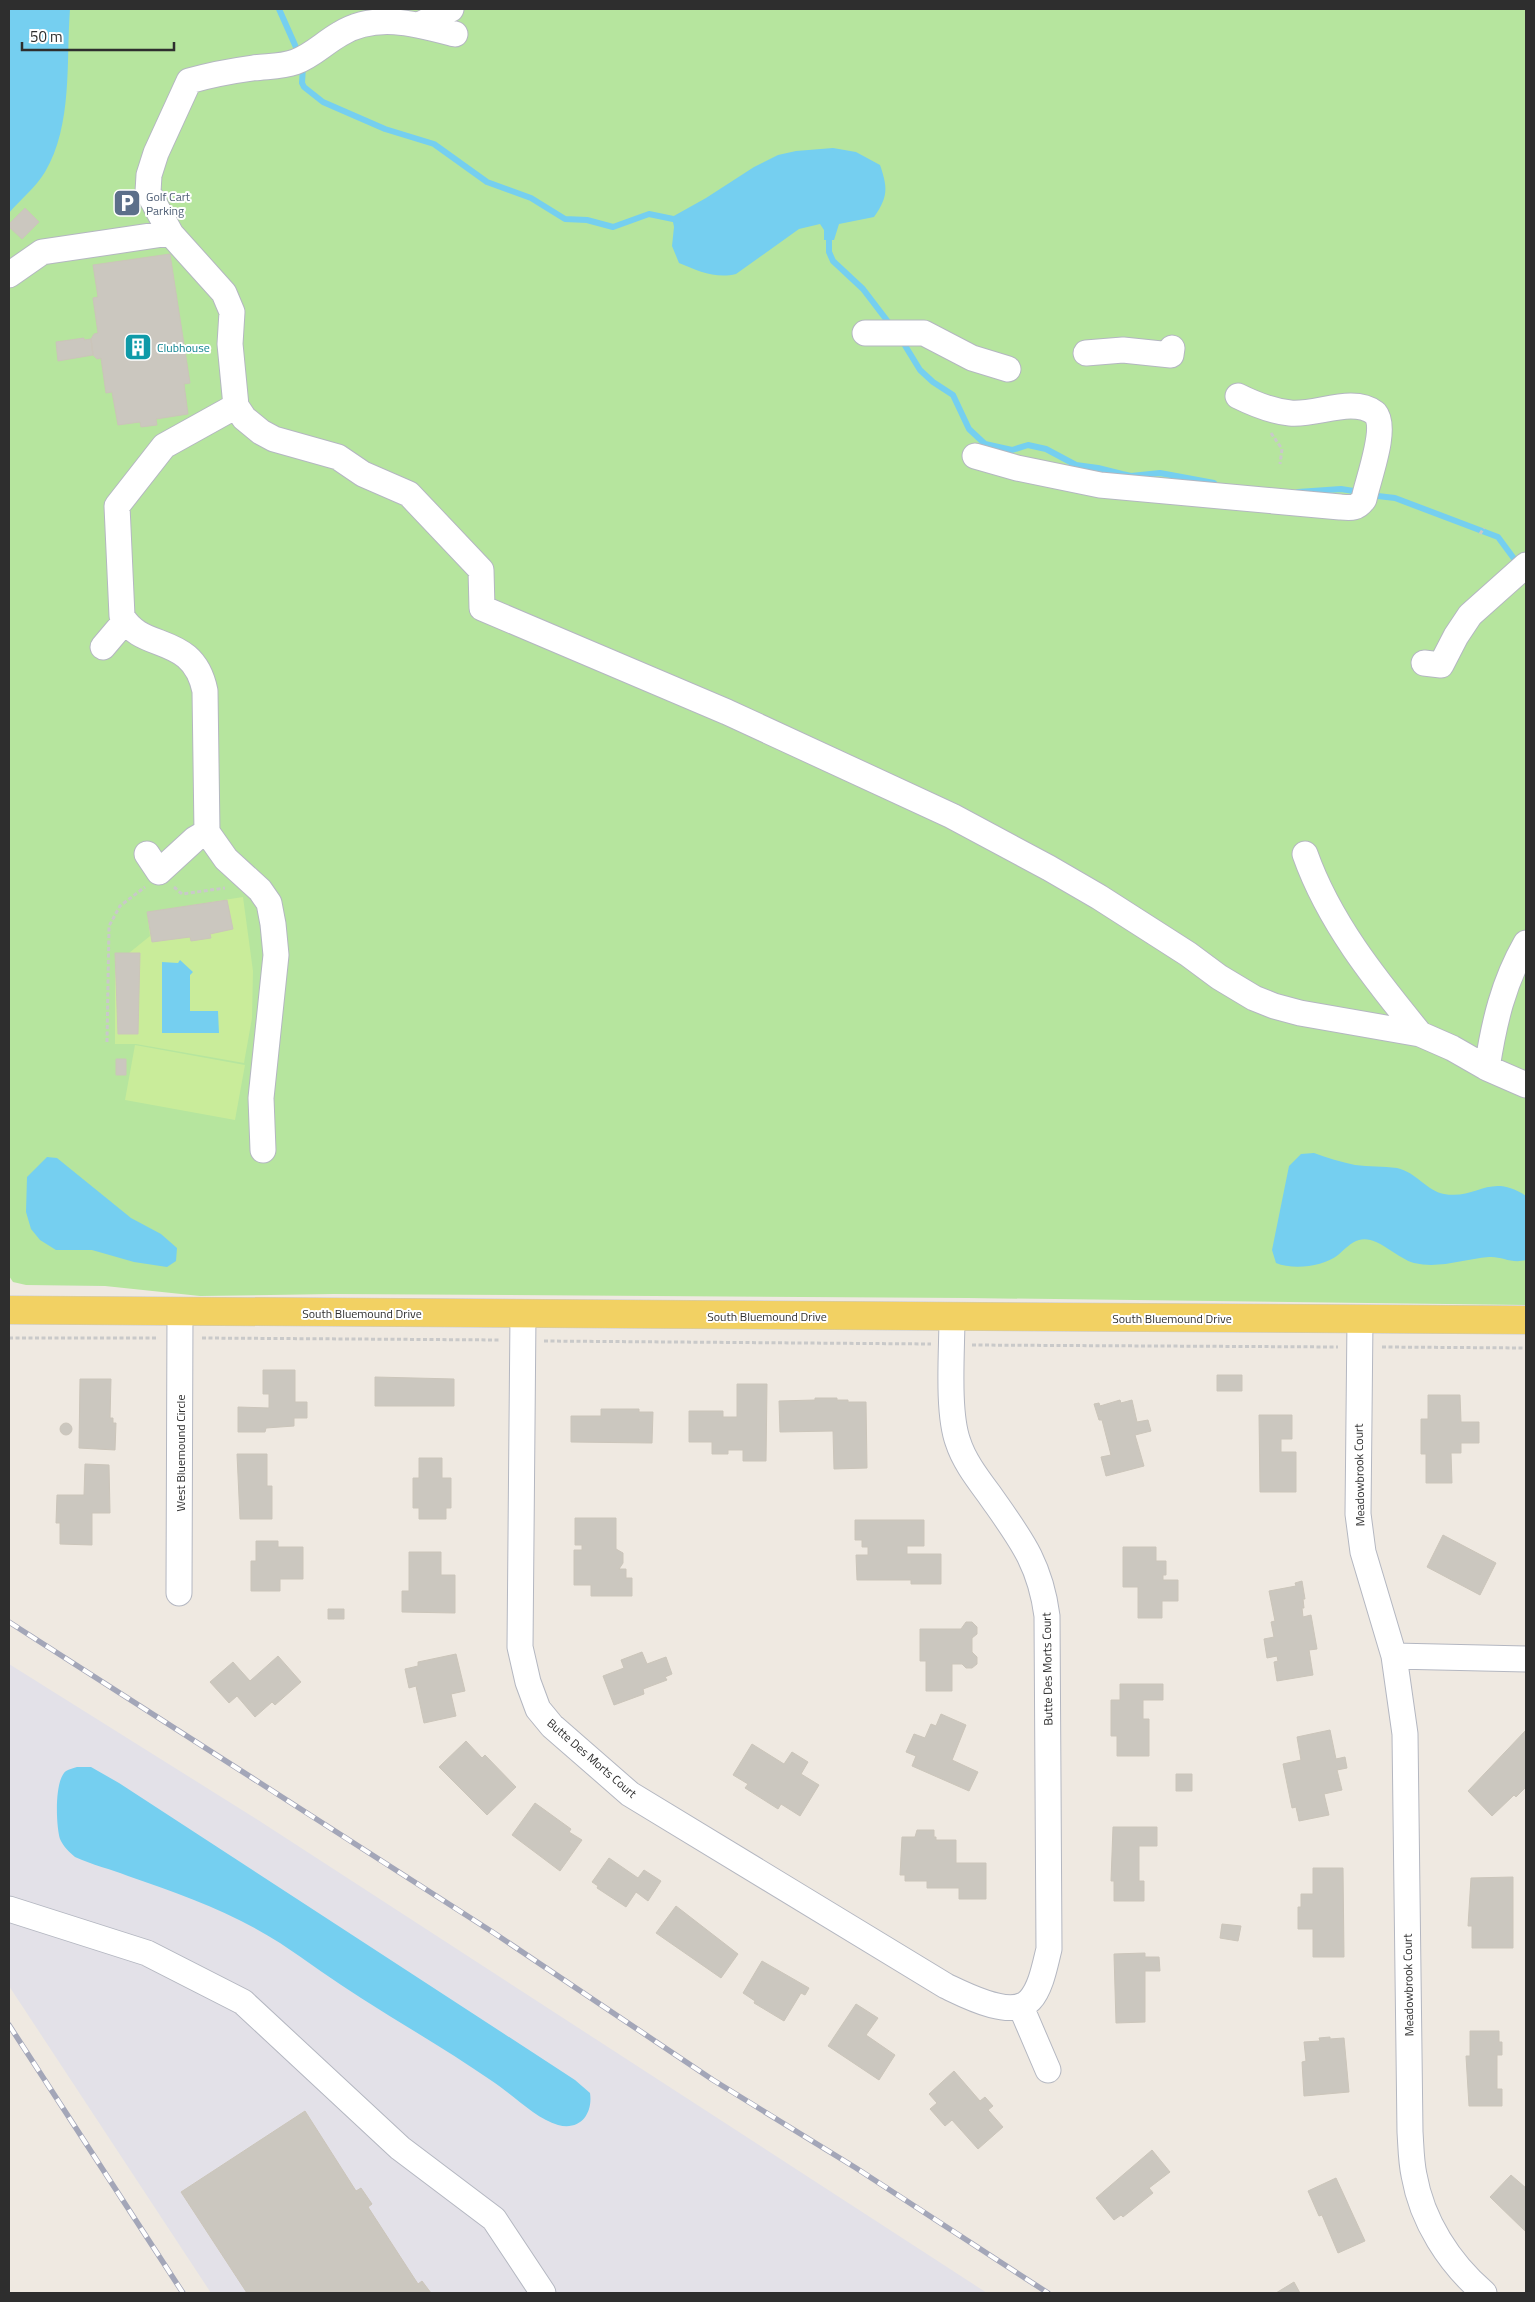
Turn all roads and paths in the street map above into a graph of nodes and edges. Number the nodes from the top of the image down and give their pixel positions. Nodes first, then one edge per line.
1 (451, 9) edge
2 (419, 25) junction
3 (455, 34) dead end
4 (170, 232) junction
5 (9, 275) edge
6 (869, 333) dead end
7 (1172, 348) dead end
8 (1086, 353) dead end
9 (1008, 369) dead end
10 (1238, 396) dead end
11 (236, 406) junction
12 (1275, 439) dead end
13 (975, 456) dead end
14 (1280, 464) dead end
15 (1484, 528) dead end
16 (1480, 534) dead end
17 (1523, 568) edge
18 (125, 621) junction
19 (103, 647) dead end
20 (1424, 663) dead end
21 (207, 832) junction
22 (1305, 854) dead end
23 (153, 863) junction
24 (255, 886) junction
25 (1526, 943) edge
26 (1420, 1034) junction
27 (107, 1042) dead end
28 (1487, 1068) junction
29 (1526, 1085) edge
30 (264, 1150) dead end
31 (9, 1310) edge
32 (523, 1314) junction
33 (952, 1317) junction
34 (1360, 1319) junction
35 (1526, 1320) edge
36 (180, 1325) junction
37 (9, 1338) edge
38 (523, 1340) junction
39 (952, 1344) junction
40 (1360, 1347) junction
41 (1526, 1348) edge
42 (179, 1593) dead end
43 (1394, 1656) junction
44 (1526, 1659) edge
45 (9, 1909) edge
46 (1021, 2007) junction
47 (1048, 2070) dead end
48 (543, 2293) edge
49 (1484, 2293) edge

1 - 2 street
2 - 3 street
2 - 4 street
4 - 5 street
4 - 11 street
6 - 9 street
7 - 8 street
10 - 13 street
11 - 18 street
11 - 26 street
12 - 14 path
15 - 16 path
17 - 20 street
18 - 19 street
18 - 21 street
21 - 23 street
21 - 24 street
22 - 26 street
23 - 24 path
23 - 27 path
24 - 30 street
25 - 28 street
26 - 28 street
28 - 29 street
31 - 36 main road, South Bluemound Drive
32 - 33 main road, South Bluemound Drive
32 - 36 main road, South Bluemound Drive
32 - 38 street, Butte Des Morts Court
33 - 34 main road, South Bluemound Drive
33 - 39 street, Butte Des Morts Court
34 - 35 main road, South Bluemound Drive
34 - 40 street, Meadowbrook Court
36 - 37 path
36 - 38 path
36 - 42 street, West Bluemound Circle
38 - 39 path
38 - 46 street, Butte Des Morts Court
39 - 40 path
39 - 46 street, Butte Des Morts Court
40 - 41 path
40 - 43 street, Meadowbrook Court
43 - 44 street
43 - 49 street, Meadowbrook Court
45 - 48 street
46 - 47 street

